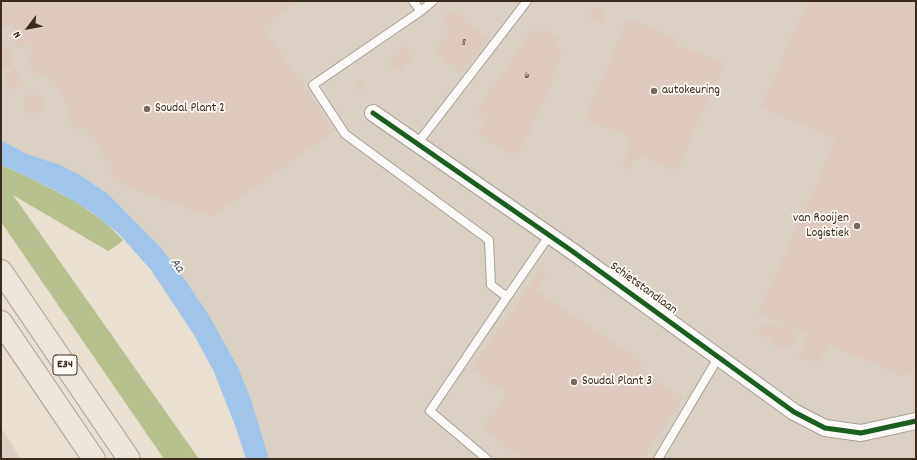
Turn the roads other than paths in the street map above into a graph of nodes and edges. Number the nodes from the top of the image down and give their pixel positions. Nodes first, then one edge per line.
1 (414, 1) edge
2 (433, 1) edge
3 (527, 1) edge
4 (421, 11) junction
5 (373, 113) dead end
6 (416, 144) junction
7 (549, 236) junction
8 (1, 271) edge
9 (507, 297) junction
10 (1, 322) edge
11 (718, 358) junction
12 (916, 421) edge
13 (94, 459) edge
14 (129, 459) edge
15 (487, 459) edge
16 (658, 459) edge

1 - 4 lane
2 - 4 lane
3 - 6 lane
4 - 9 lane
5 - 6 street, Schietstandlaan
6 - 7 street, Schietstandlaan
7 - 9 lane
7 - 11 street, Schietstandlaan
8 - 14 highway, E34
9 - 15 lane
10 - 13 highway, E34
11 - 12 street, Schietstandlaan
11 - 16 lane

